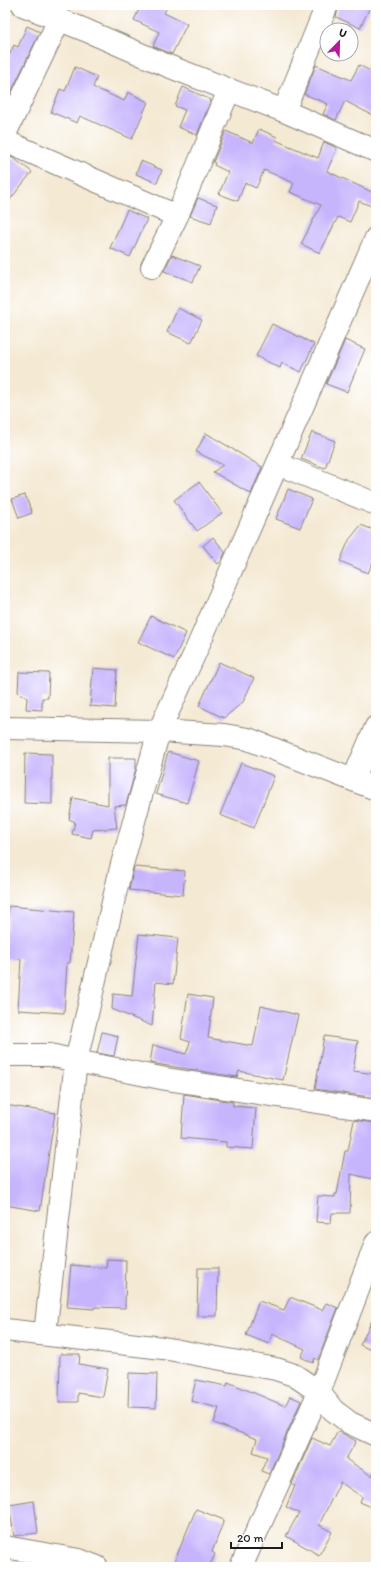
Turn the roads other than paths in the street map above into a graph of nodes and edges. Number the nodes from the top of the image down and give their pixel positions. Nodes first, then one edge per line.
1 (327, 5) edge
2 (34, 7) edge
3 (60, 20) junction
4 (229, 90) junction
5 (284, 111) junction
6 (5, 134) edge
7 (5, 141) edge
8 (376, 151) edge
9 (177, 216) junction
10 (376, 238) edge
11 (152, 268) dead end
12 (278, 464) junction
13 (376, 504) edge
14 (376, 727) edge
15 (5, 728) edge
16 (159, 730) junction
17 (353, 780) junction
18 (376, 789) edge
19 (5, 1055) edge
20 (76, 1061) junction
21 (376, 1111) edge
22 (376, 1243) edge
23 (5, 1330) edge
24 (45, 1334) junction
25 (319, 1392) junction
26 (376, 1435) edge
27 (5, 1547) edge
28 (97, 1567) edge
29 (241, 1567) edge

1 - 5 street
2 - 3 street
3 - 4 street
3 - 6 street
4 - 5 street
4 - 9 street
5 - 8 street
7 - 9 street
9 - 11 street
10 - 12 street
12 - 13 street
12 - 16 street
14 - 17 street
15 - 16 street
16 - 17 street
16 - 20 street
17 - 18 street
19 - 20 street
20 - 21 street
20 - 24 street
22 - 25 street
23 - 24 street
24 - 25 street
25 - 26 street
25 - 29 street
27 - 28 street

